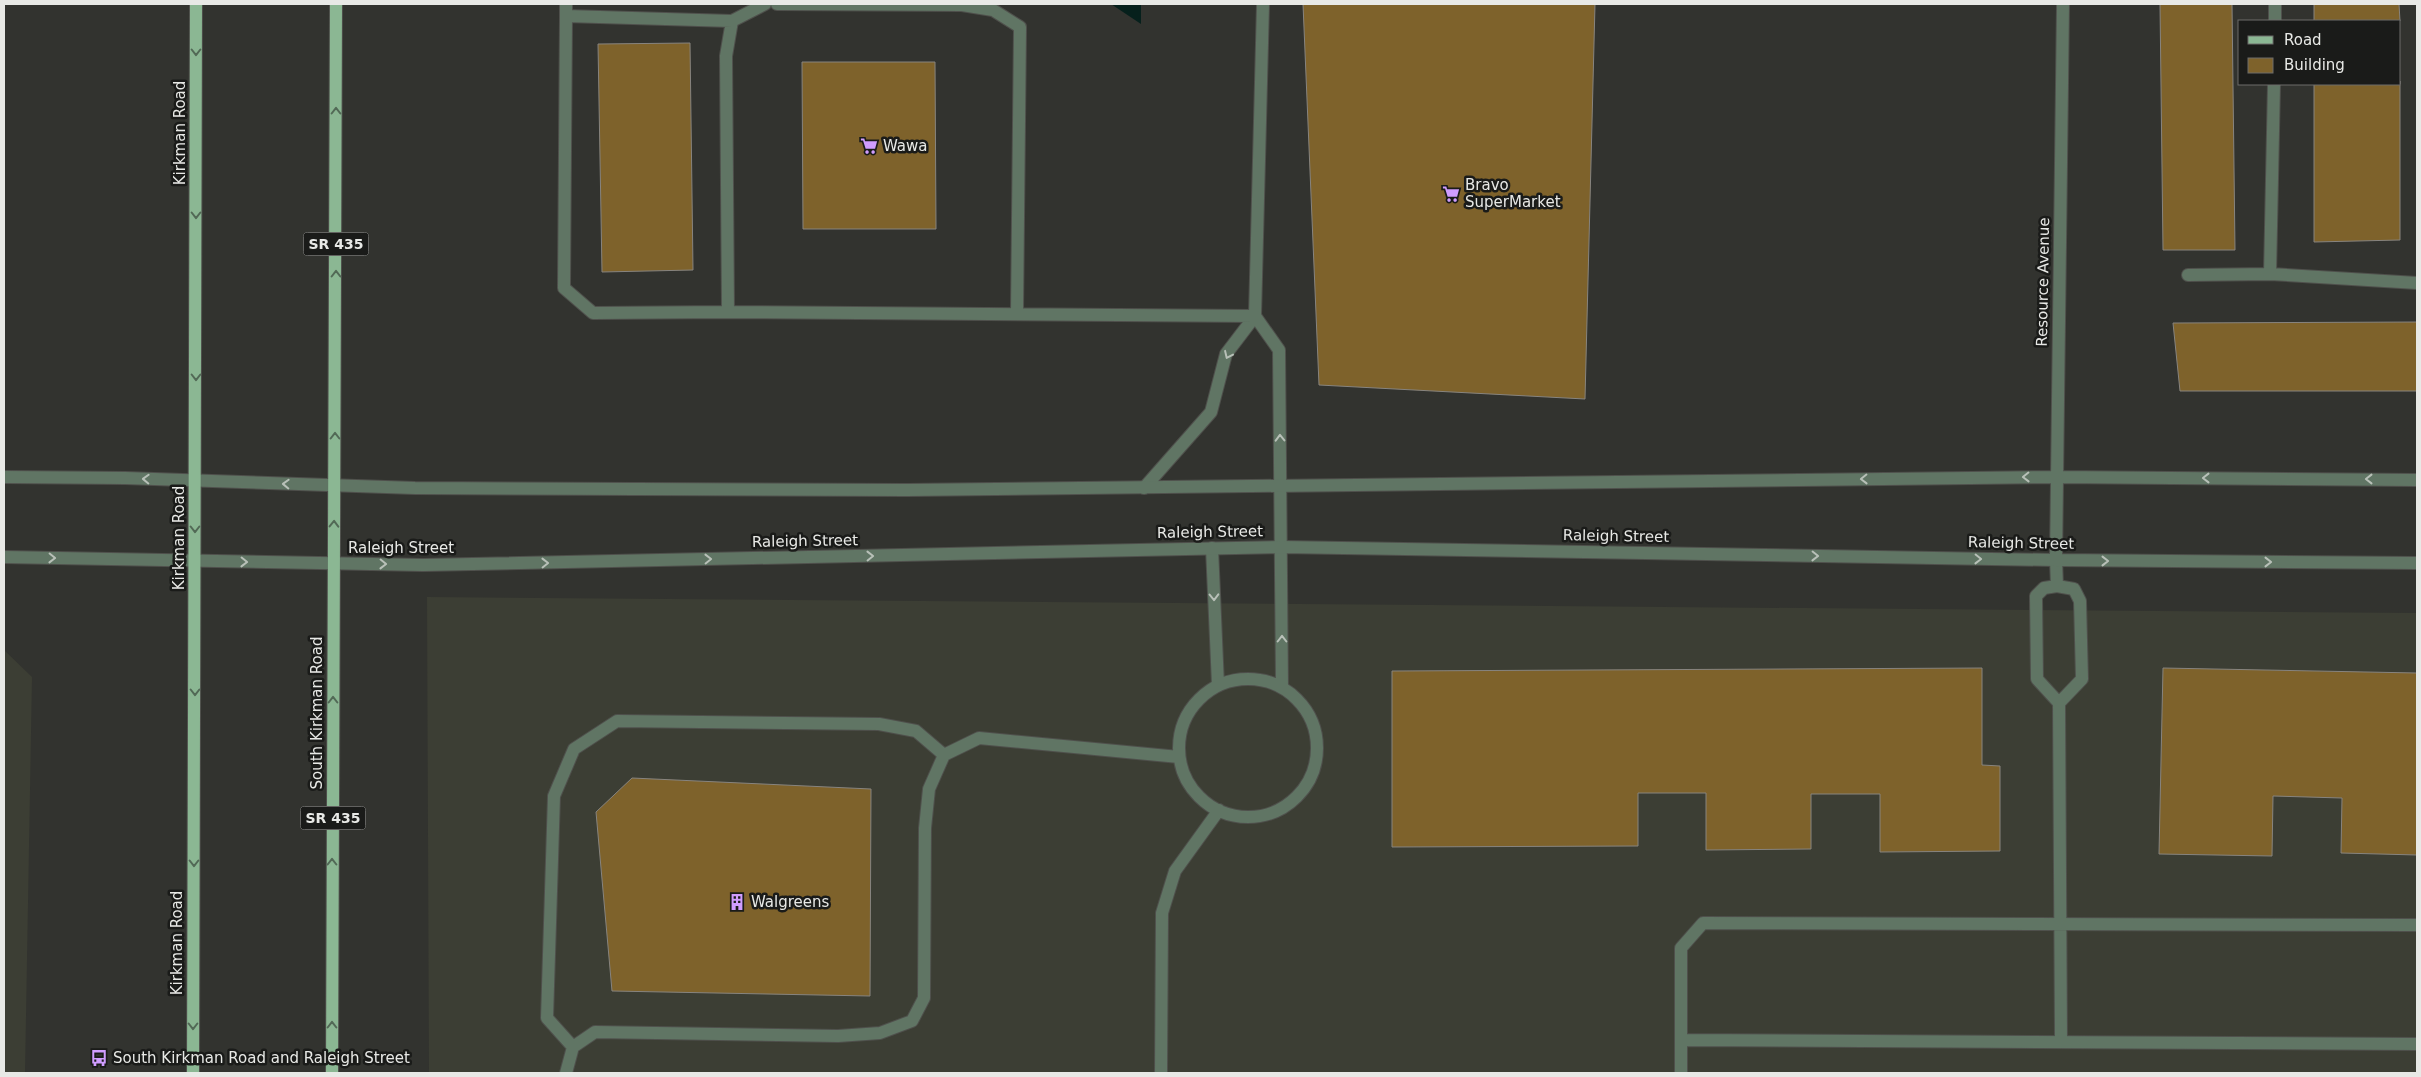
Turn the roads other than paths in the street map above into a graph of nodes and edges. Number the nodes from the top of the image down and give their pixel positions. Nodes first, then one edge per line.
1 (196, 4) edge
2 (336, 4) edge
3 (765, 4) edge
4 (777, 4) edge
5 (1263, 4) edge
6 (2063, 4) edge
7 (2275, 4) edge
8 (566, 10) edge
9 (2275, 20) edge
10 (732, 21) junction
11 (2274, 85) edge
12 (2270, 274) junction
13 (2188, 275) dead end
14 (2417, 282) edge
15 (728, 312) junction
16 (1018, 314) junction
17 (1255, 316) junction
18 (4, 477) edge
19 (2057, 477) junction
20 (2417, 480) edge
21 (195, 481) junction
22 (335, 485) junction
23 (1280, 486) junction
24 (1144, 488) junction
25 (1282, 547) junction
26 (1212, 548) junction
27 (4, 557) edge
28 (195, 560) junction
29 (2056, 560) junction
30 (2417, 563) edge
31 (334, 564) junction
32 (2057, 586) junction
33 (1218, 686) junction
34 (1282, 688) junction
35 (2059, 703) junction
36 (944, 755) junction
37 (1179, 757) junction
38 (1219, 810) junction
39 (2062, 924) junction
40 (2417, 925) edge
41 (1682, 1040) junction
42 (2062, 1042) junction
43 (2417, 1044) edge
44 (573, 1047) junction
45 (193, 1073) edge
46 (332, 1073) edge
47 (566, 1073) edge
48 (1161, 1073) edge
49 (1682, 1073) edge

1 -> 21 main road, Kirkman Road
22 -> 2 main road, SR 435
3 - 10 street
4 - 16 street
5 - 17 street
6 - 19 street, Resource Avenue
7 - 9 street
8 - 10 street
8 - 15 street
10 - 15 street
11 - 12 street
12 - 13 street
12 - 14 street
15 - 16 street
16 - 17 street
23 -> 17 street
17 -> 24 street
21 -> 18 street
20 -> 19 street
19 -> 23 street
19 - 29 street, Resource Avenue
22 -> 21 street
21 -> 28 main road, Kirkman Road
22 - 24 street
31 -> 22 main road, SR 435
23 - 24 street
23 - 25 street
25 - 26 street, Raleigh Street
25 -> 29 street, Raleigh Street
34 -> 25 street
31 -> 26 street, Raleigh Street
26 -> 33 street
27 -> 28 street, Raleigh Street
28 -> 31 street, Raleigh Street
28 -> 45 main road, Kirkman Road
29 -> 30 street, Raleigh Street
29 - 32 street, Resource Avenue
46 -> 31 main road, South Kirkman Road / SR 435
32 - 35 street
32 - 35 street
33 - 34 street
33 - 37 street
34 - 38 street
35 - 39 street
36 - 37 street
36 - 44 street
36 - 44 street
37 - 38 street
38 - 48 street
39 - 40 street
39 - 41 street
39 - 42 street
41 - 42 street
41 - 49 street
42 - 43 street
44 - 47 street

